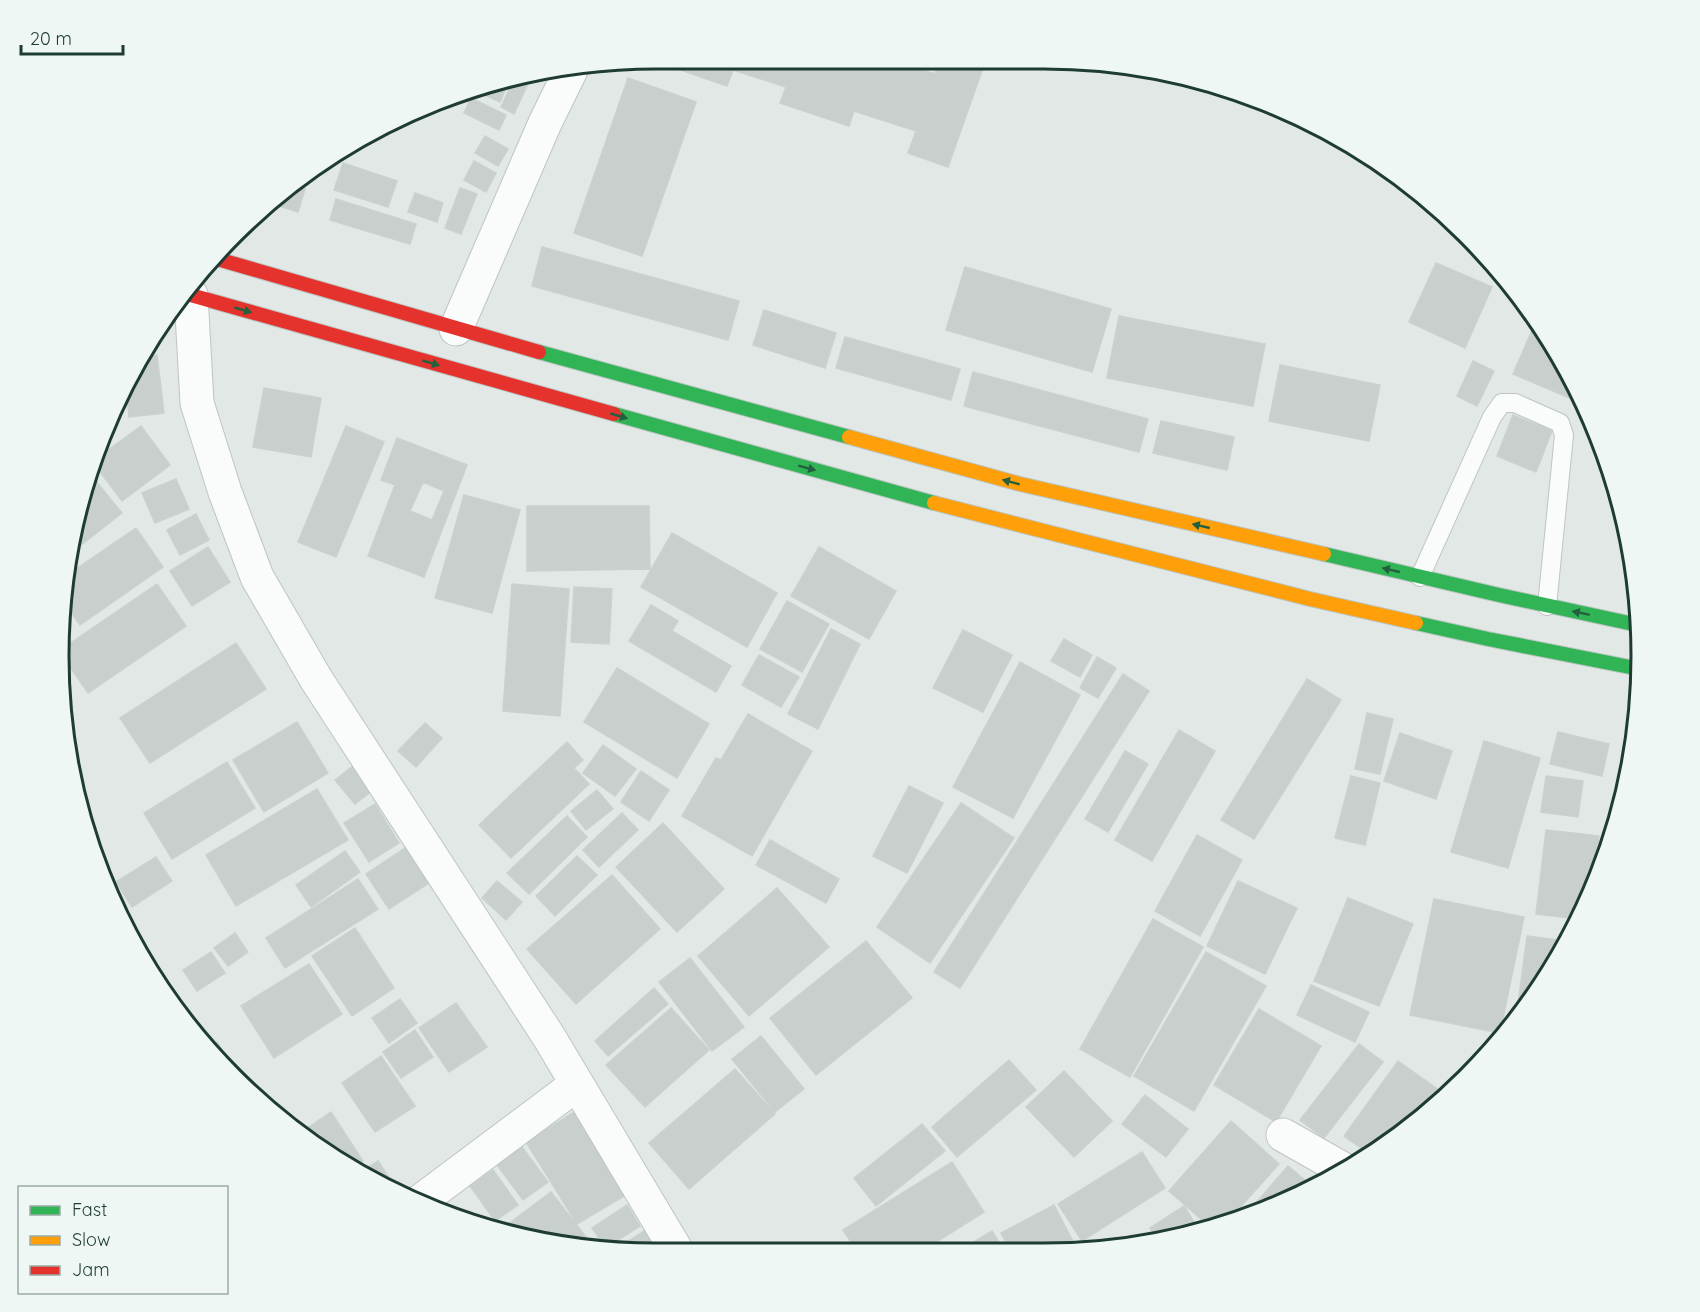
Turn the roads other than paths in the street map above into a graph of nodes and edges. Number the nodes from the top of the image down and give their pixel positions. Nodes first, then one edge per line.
1 (567, 76) edge
2 (223, 261) edge
3 (193, 296) edge
4 (189, 300) edge
5 (456, 329) junction
6 (1420, 577) junction
7 (1547, 606) junction
8 (1630, 623) edge
9 (1631, 667) edge
10 (577, 1084) junction
11 (1283, 1135) dead end
12 (1336, 1165) edge
13 (427, 1196) edge
14 (672, 1243) edge

1 - 5 street
2 - 5 main road
3 -> 9 main road
4 - 10 street
6 -> 5 main road
6 - 7 main road
6 - 7 lane
8 -> 7 main road
10 - 13 street
10 - 14 street
11 - 12 street

